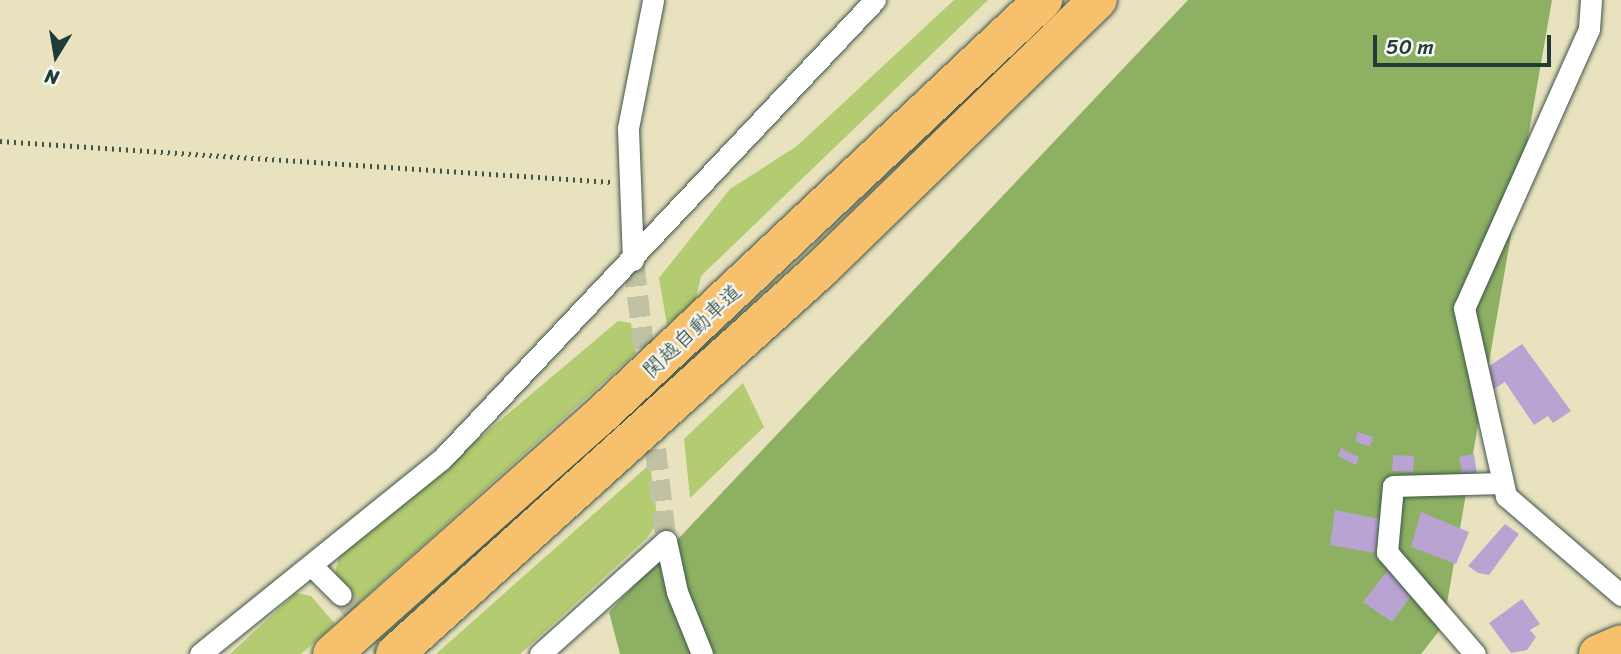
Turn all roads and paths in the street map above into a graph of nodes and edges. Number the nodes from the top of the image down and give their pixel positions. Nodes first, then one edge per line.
1 (653, 0) edge
2 (875, 0) edge
3 (1043, 0) edge
4 (1098, 0) edge
5 (1591, 0) edge
6 (0, 141) edge
7 (626, 183) junction
8 (632, 259) junction
9 (1503, 482) junction
10 (311, 565) junction
11 (341, 595) tunnel mouth
12 (1621, 595) edge
13 (1621, 644) edge
14 (200, 654) edge
15 (332, 654) edge
16 (394, 654) edge
17 (540, 654) edge
18 (702, 654) edge
19 (1475, 654) edge
20 (1598, 654) edge

1 - 7 street
2 - 8 street
3 - 15 highway, 関越自動車道
4 - 16 highway, 関越自動車道
5 - 9 street
6 - 7 path
7 - 8 street
8 - 10 street
9 - 12 street
9 - 19 street
10 - 11 street
10 - 14 street
13 - 20 highway
17 - 18 street

